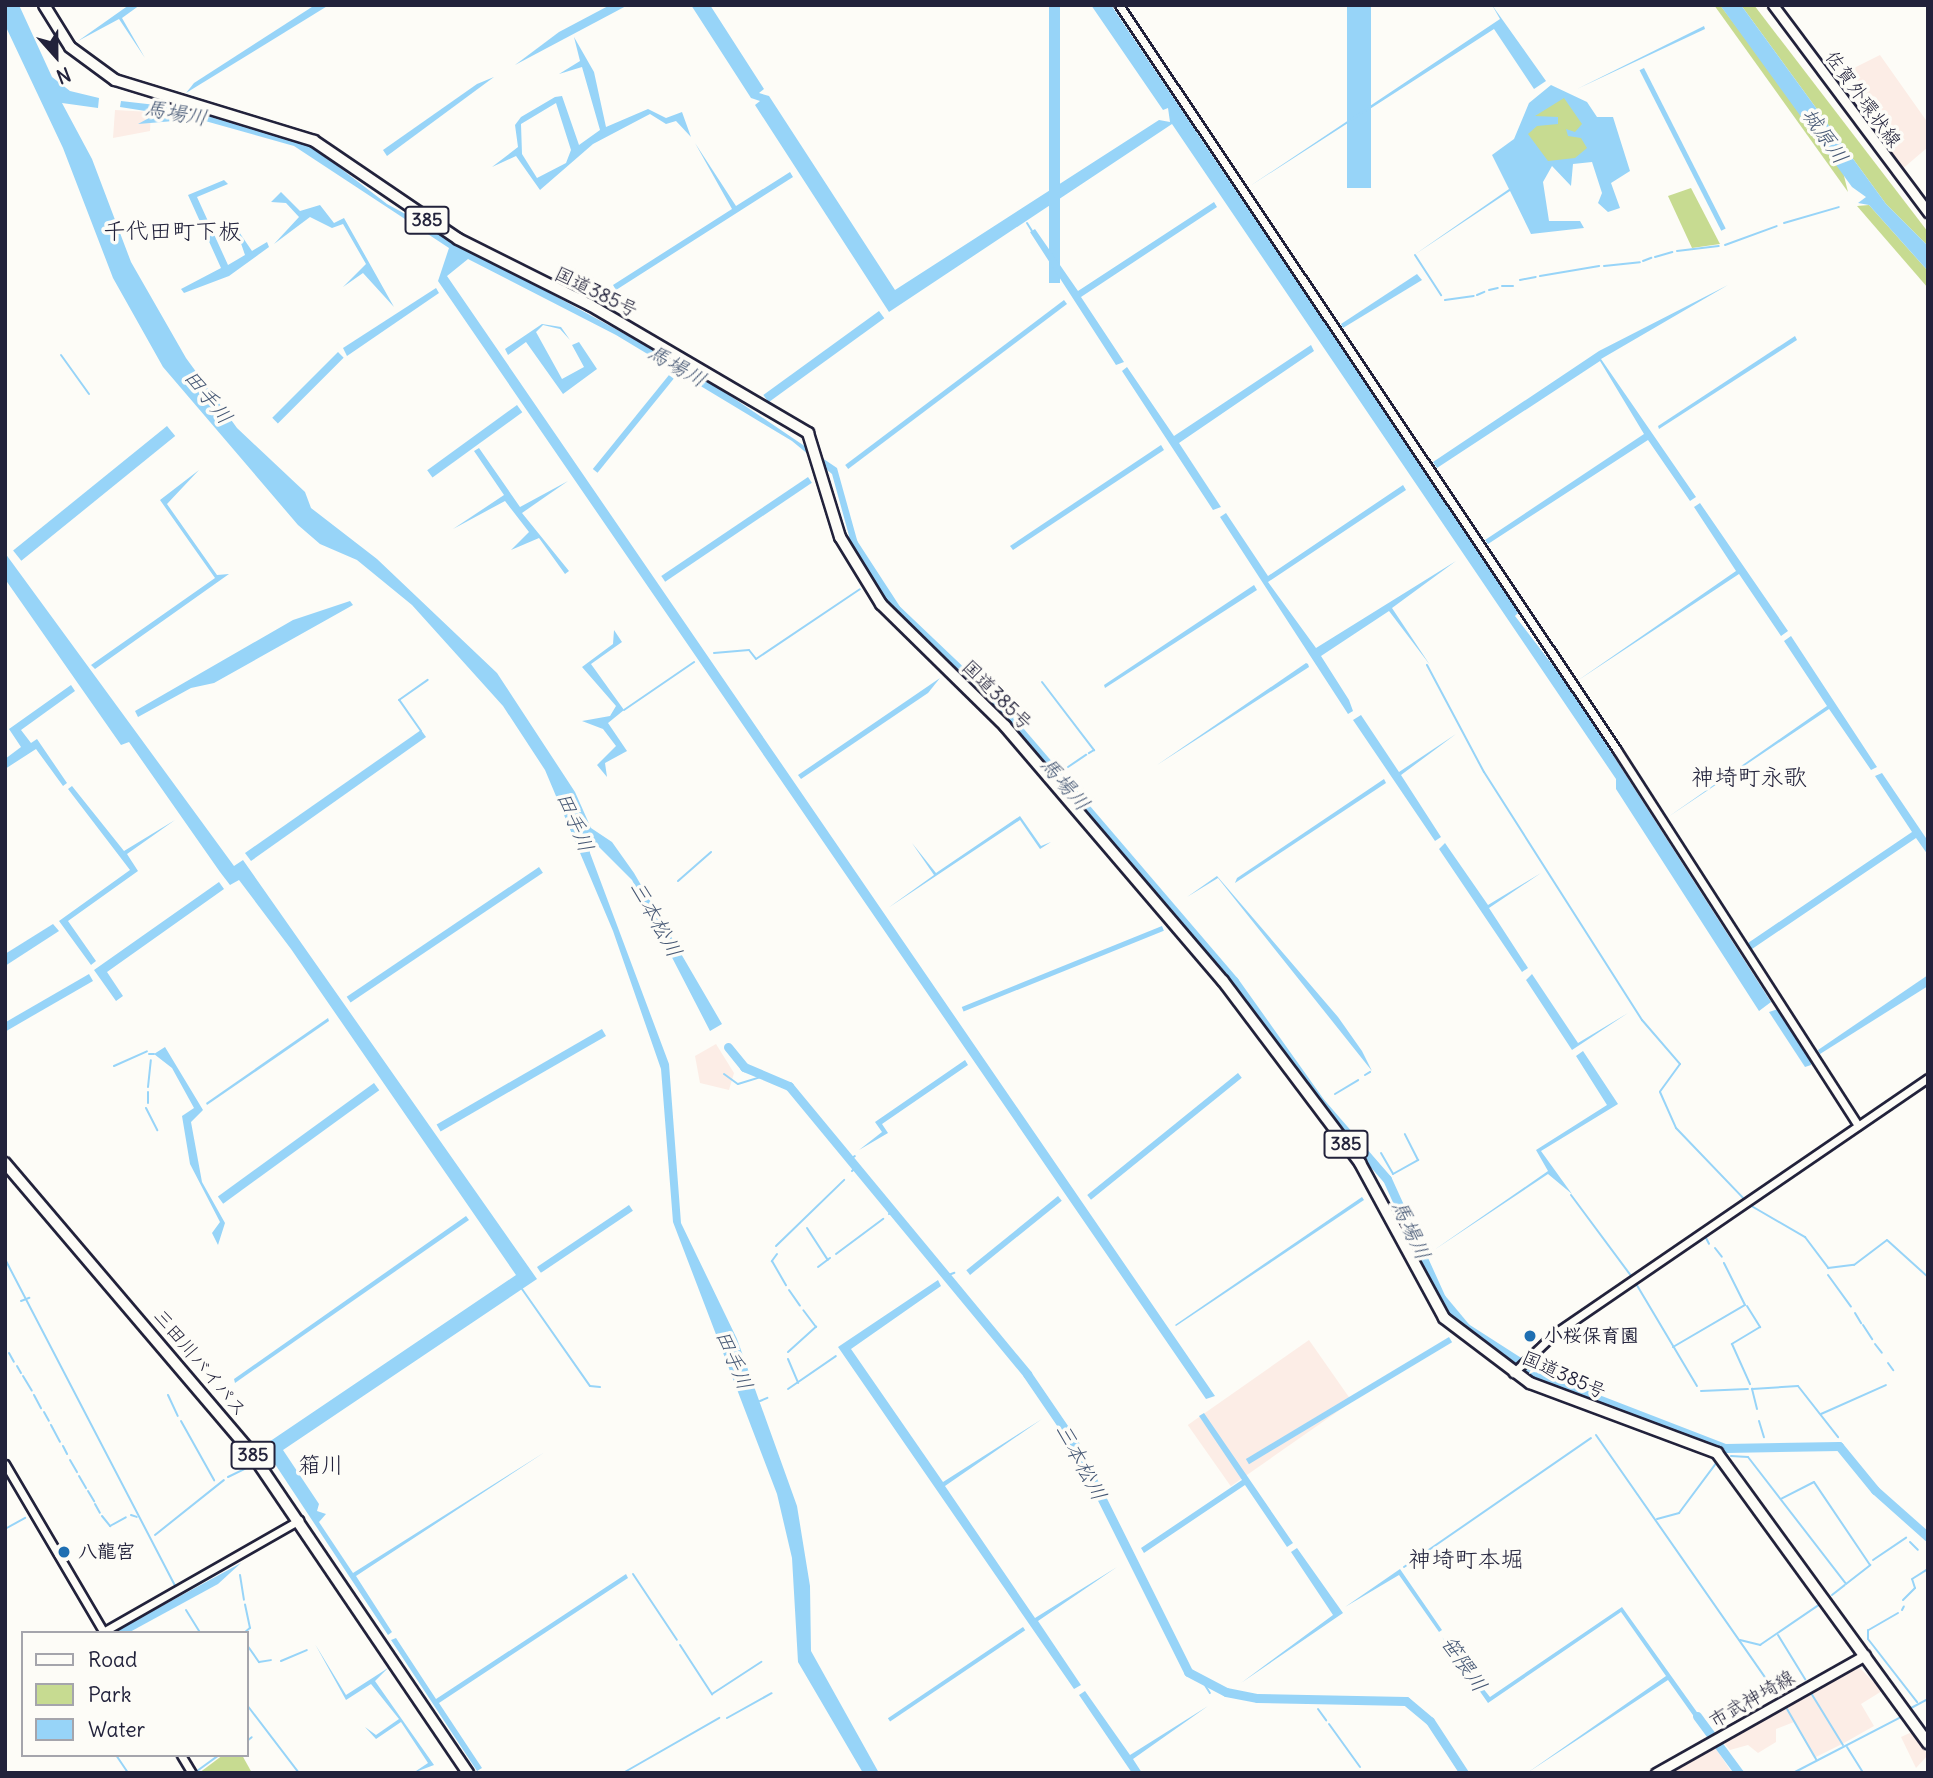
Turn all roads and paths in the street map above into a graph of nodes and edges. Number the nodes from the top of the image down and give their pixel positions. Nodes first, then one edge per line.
1 (44, 5) edge
2 (1119, 5) edge
3 (1773, 5) edge
4 (1928, 212) edge
5 (1928, 1078) edge
6 (1858, 1125) junction
7 (5, 1163) edge
8 (1514, 1372) junction
9 (5, 1464) edge
10 (300, 1519) junction
11 (103, 1631) edge
12 (106, 1631) edge
13 (1866, 1655) junction
14 (1928, 1743) edge
15 (182, 1757) edge
16 (192, 1773) edge
17 (468, 1773) edge
18 (1656, 1773) edge

1 - 8 highway, 国道385号 / 385
2 - 6 street
3 - 4 main road, 佐賀外環状線
5 - 6 street
6 - 8 street
7 - 10 highway, 三田川バイパス / 385
8 - 13 highway, 国道385号 / 385
9 - 11 street
10 - 12 street
10 - 17 highway, 三田川バイパス / 385
13 - 14 highway, 国道385号 / 385
13 - 18 main road, 市武神埼線
15 - 16 street

